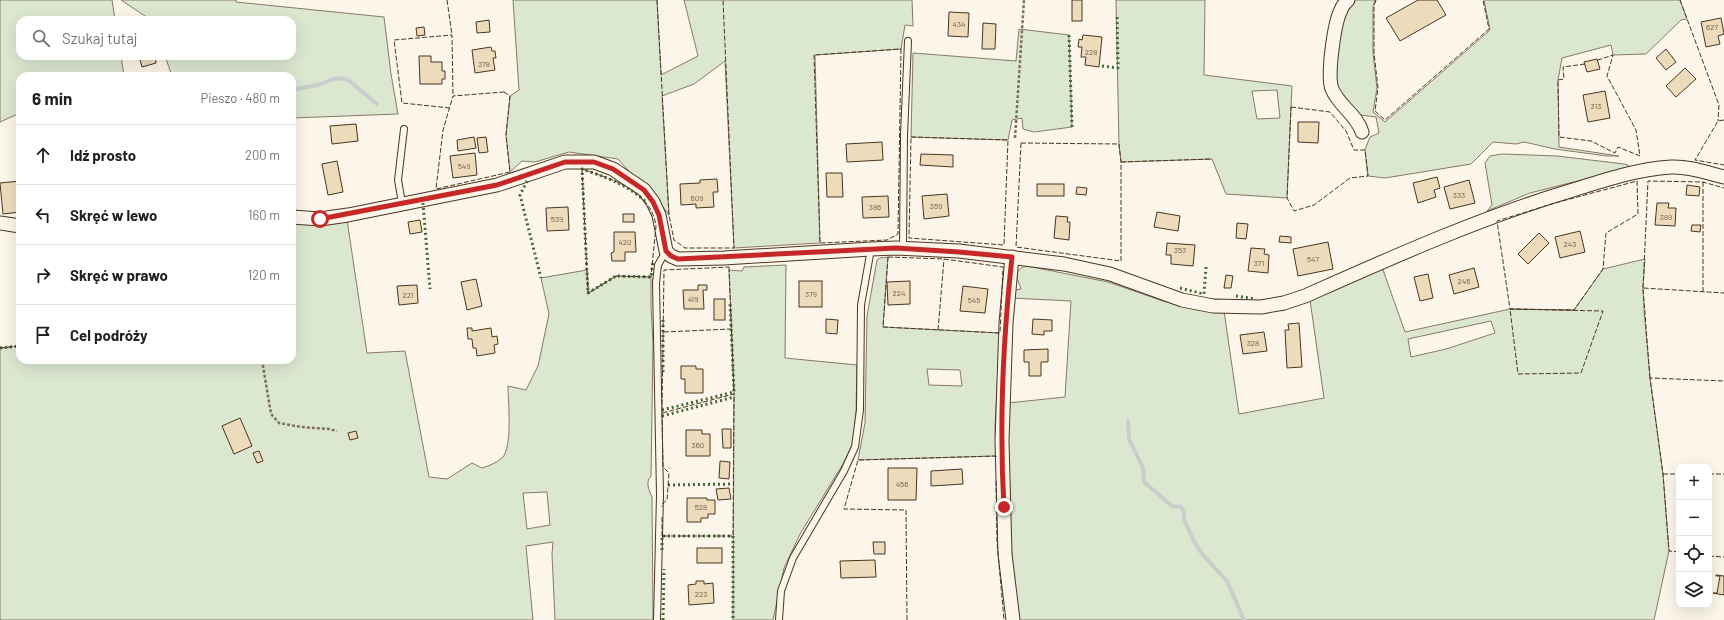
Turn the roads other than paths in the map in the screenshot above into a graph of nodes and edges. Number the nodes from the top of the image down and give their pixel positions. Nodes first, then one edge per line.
1 (1348, 0) edge
2 (908, 41) dead end
3 (404, 129) dead end
4 (1362, 132) dead end
5 (1724, 177) edge
6 (402, 203) junction
7 (296, 217) edge
8 (0, 223) edge
9 (16, 225) edge
10 (871, 249) junction
11 (903, 249) junction
12 (666, 251) junction
13 (1012, 257) junction
14 (657, 620) edge
15 (779, 620) edge
16 (1013, 620) edge

1 - 4 street
2 - 11 lane
3 - 6 lane
5 - 13 street
6 - 7 street
6 - 12 street
8 - 9 street
10 - 11 street
10 - 12 street
10 - 15 lane
11 - 13 street
12 - 14 lane
13 - 16 street

